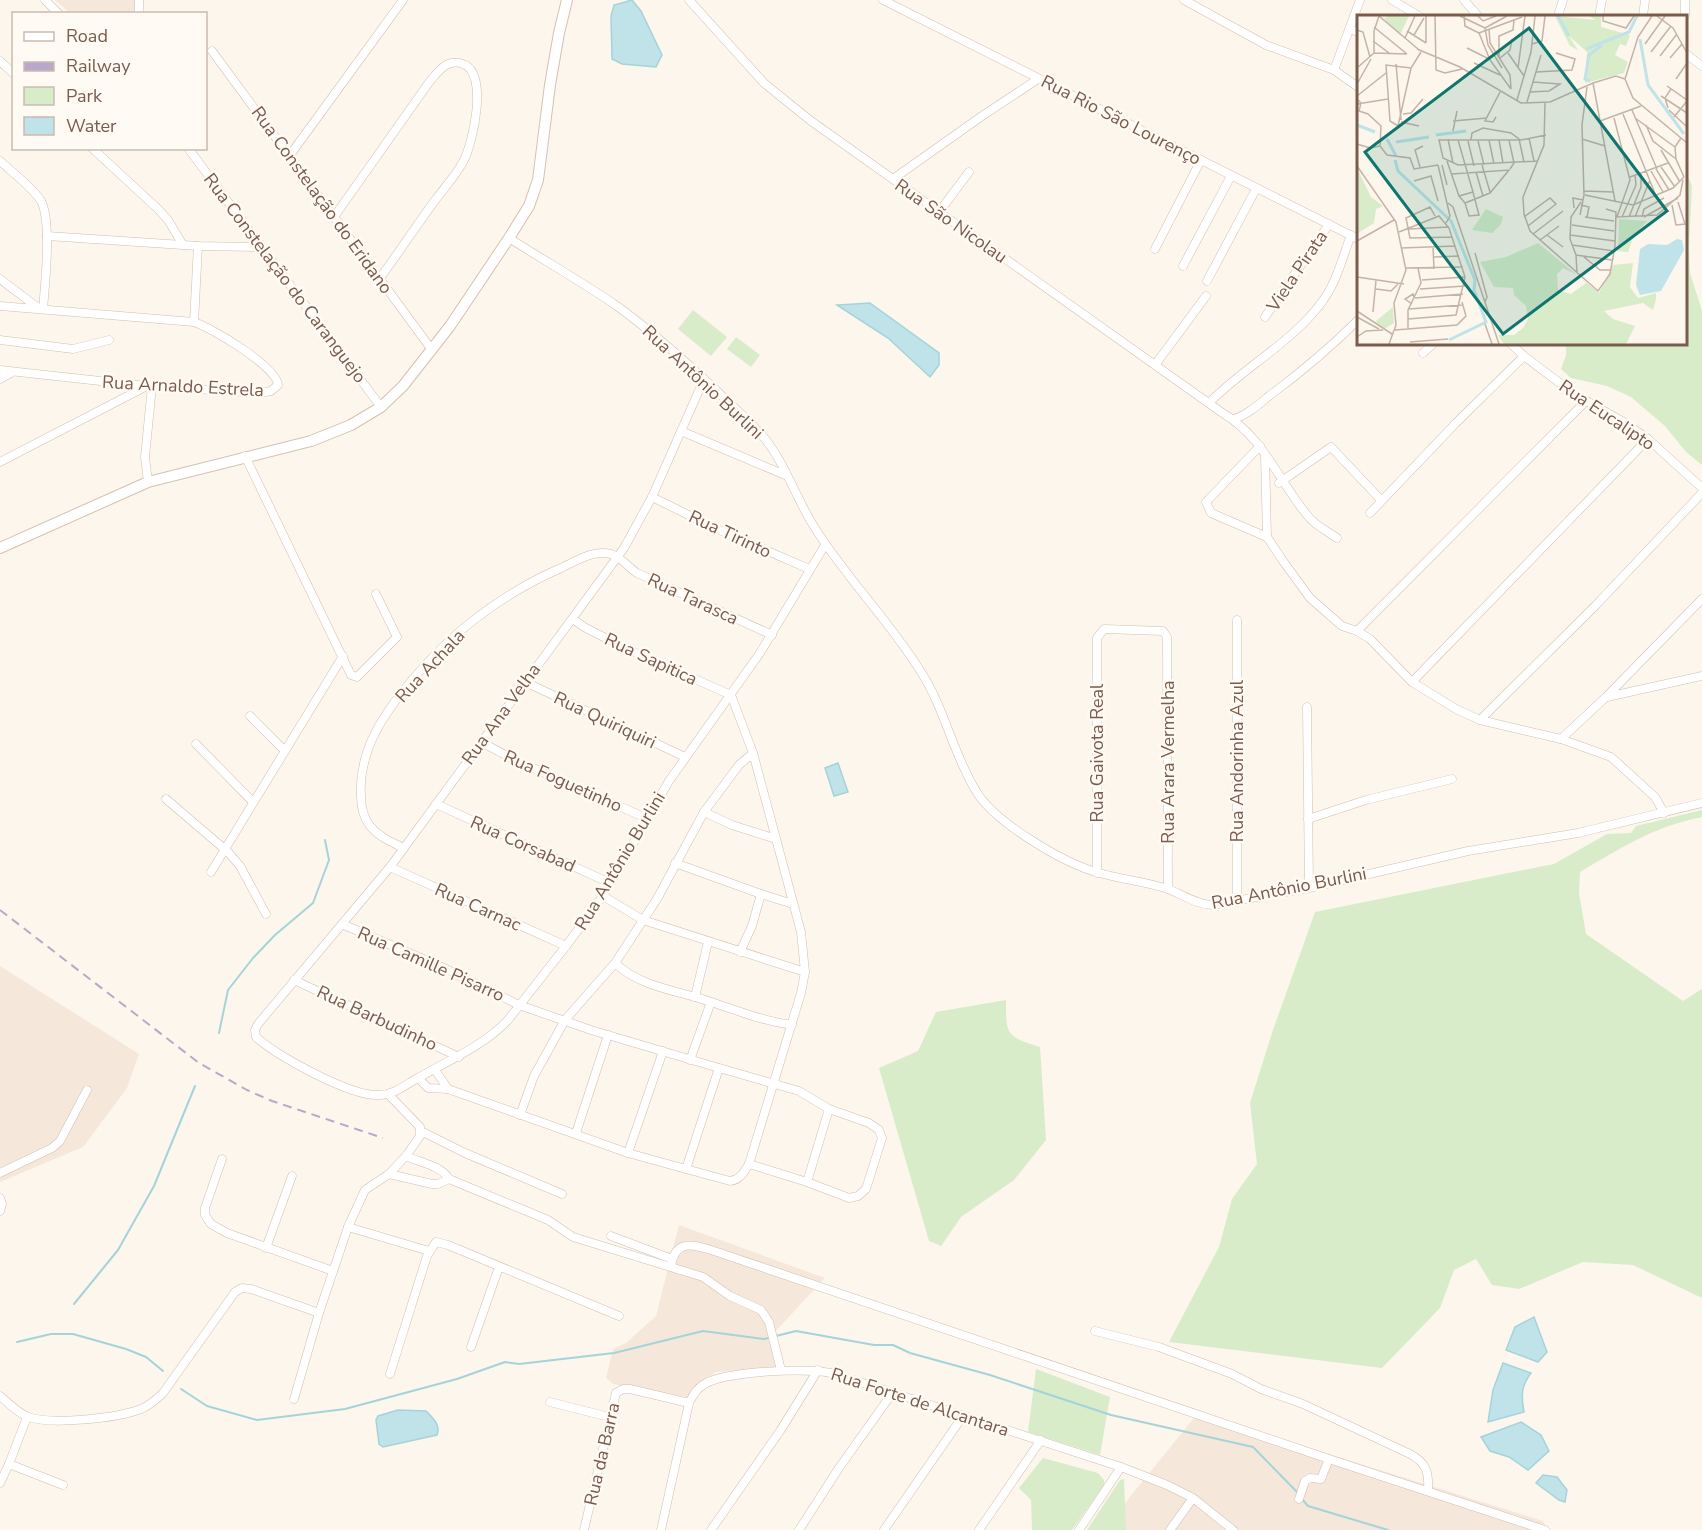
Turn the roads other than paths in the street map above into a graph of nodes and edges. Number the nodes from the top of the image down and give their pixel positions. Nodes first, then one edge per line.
1 (45, 0) edge
2 (403, 0) edge
3 (567, 0) edge
4 (688, 0) edge
5 (883, 0) edge
6 (1184, 0) edge
7 (1360, 0) edge
8 (1392, 0) edge
9 (1464, 0) edge
10 (1563, 0) edge
11 (1602, 0) edge
12 (1645, 0) edge
13 (58, 12) edge
14 (1417, 15) edge
15 (1477, 15) edge
16 (1558, 15) edge
17 (1599, 15) edge
18 (1643, 15) edge
19 (1354, 30) edge
20 (212, 51) dead end
21 (1687, 55) edge
22 (0, 61) edge
23 (1702, 66) edge
24 (1334, 70) junction
25 (12, 72) edge
26 (1038, 79) junction
27 (1357, 86) edge
28 (94, 150) edge
29 (189, 150) edge
30 (290, 155) junction
31 (1201, 160) junction
32 (0, 161) edge
33 (969, 172) dead end
34 (1231, 176) junction
35 (893, 179) junction
36 (1256, 189) junction
37 (939, 212) junction
38 (334, 217) junction
39 (1329, 225) junction
40 (47, 236) junction
41 (1355, 237) edge
42 (510, 238) junction
43 (183, 245) junction
44 (198, 246) junction
45 (262, 247) junction
46 (1155, 249) dead end
47 (1183, 266) dead end
48 (380, 278) junction
49 (0, 279) edge
50 (1208, 281) dead end
51 (1206, 296) dead end
52 (0, 306) edge
53 (40, 308) junction
54 (1265, 317) dead end
55 (194, 322) junction
56 (1357, 322) edge
57 (0, 340) edge
58 (109, 340) dead end
59 (1432, 345) edge
60 (1512, 345) edge
61 (432, 350) junction
62 (1423, 353) dead end
63 (1524, 356) junction
64 (1155, 365) junction
65 (0, 370) edge
66 (11, 373) junction
67 (0, 379) edge
68 (704, 380) junction
69 (149, 386) junction
70 (1586, 401) junction
71 (1209, 403) junction
72 (381, 407) junction
73 (1234, 419) junction
74 (681, 431) junction
75 (1648, 439) junction
76 (1260, 446) junction
77 (1265, 455) junction
78 (245, 456) junction
79 (0, 462) edge
80 (785, 475) junction
81 (148, 482) junction
82 (1282, 482) junction
83 (1702, 490) edge
84 (652, 497) junction
85 (1381, 500) junction
86 (1370, 513) dead end
87 (1267, 537) junction
88 (1337, 538) dead end
89 (825, 545) junction
90 (0, 549) edge
91 (619, 556) junction
92 (810, 569) junction
93 (376, 594) dead end
94 (1702, 599) edge
95 (573, 619) junction
96 (1237, 620) dead end
97 (1357, 631) junction
98 (1166, 634) joint
99 (772, 635) junction
100 (343, 656) junction
101 (1702, 676) edge
102 (525, 682) junction
103 (1412, 682) junction
104 (732, 695) junction
105 (1606, 697) junction
106 (1307, 707) dead end
107 (250, 716) dead end
108 (1480, 720) junction
109 (1561, 739) junction
110 (481, 742) junction
111 (196, 744) dead end
112 (285, 751) junction
113 (753, 753) junction
114 (685, 757) junction
115 (1452, 778) dead end
116 (166, 799) dead end
117 (253, 802) junction
118 (1702, 803) edge
119 (436, 804) junction
120 (704, 812) junction
121 (1664, 813) junction
122 (646, 818) junction
123 (1308, 819) junction
124 (776, 839) junction
125 (404, 848) junction
126 (225, 849) junction
127 (675, 863) junction
128 (390, 867) junction
129 (211, 872) dead end
130 (1097, 873) junction
131 (610, 883) junction
132 (1309, 888) junction
133 (1168, 889) junction
134 (761, 894) junction
135 (603, 896) junction
136 (1237, 902) junction
137 (793, 904) junction
138 (266, 914) dead end
139 (643, 920) junction
140 (342, 924) junction
141 (708, 942) junction
142 (566, 946) junction
143 (740, 952) junction
144 (615, 963) junction
145 (805, 972) junction
146 (294, 980) junction
147 (695, 997) junction
148 (711, 1002) junction
149 (519, 1005) junction
150 (565, 1020) junction
151 (792, 1025) junction
152 (608, 1035) junction
153 (663, 1051) junction
154 (459, 1057) junction
155 (690, 1060) junction
156 (719, 1068) junction
157 (435, 1070) junction
158 (418, 1078) junction
159 (774, 1085) junction
160 (448, 1089) junction
161 (87, 1090) dead end
162 (388, 1094) junction
163 (828, 1109) junction
164 (520, 1114) junction
165 (421, 1131) junction
166 (576, 1133) junction
167 (628, 1153) junction
168 (406, 1156) junction
169 (222, 1159) dead end
170 (749, 1164) junction
171 (686, 1169) junction
172 (0, 1173) edge
173 (389, 1174) junction
174 (292, 1176) dead end
175 (449, 1179) junction
176 (807, 1182) junction
177 (562, 1194) dead end
178 (0, 1199) edge
179 (0, 1211) edge
180 (348, 1227) junction
181 (611, 1236) dead end
182 (266, 1248) junction
183 (429, 1251) junction
184 (671, 1263) junction
185 (499, 1267) junction
186 (333, 1271) junction
187 (319, 1313) junction
188 (619, 1316) dead end
189 (1095, 1331) dead end
190 (471, 1347) dead end
191 (781, 1370) junction
192 (818, 1370) junction
193 (390, 1374) dead end
194 (893, 1392) junction
195 (0, 1396) edge
196 (294, 1399) dead end
197 (550, 1402) dead end
198 (689, 1403) junction
199 (963, 1416) junction
200 (27, 1417) junction
201 (609, 1417) junction
202 (1041, 1440) junction
203 (1329, 1459) junction
204 (9, 1464) junction
205 (1121, 1467) junction
206 (0, 1483) edge
207 (63, 1485) dead end
208 (1428, 1491) junction
209 (1193, 1498) junction
210 (1299, 1499) dead end
211 (584, 1530) edge
212 (661, 1530) edge
213 (711, 1530) edge
214 (799, 1530) edge
215 (884, 1530) edge
216 (979, 1530) edge
217 (1079, 1530) edge
218 (1170, 1530) edge
219 (1233, 1530) edge
220 (1545, 1530) edge

1 - 13 street
2 - 30 street
3 - 42 main road
4 - 35 street, Rua São Nicolau
5 - 26 street, Rua Rio São Lourenço
6 - 24 street
7 - 19 street
8 - 14 street
9 - 15 street
10 - 16 street
11 - 17 street
12 - 18 street
19 - 24 street
20 - 30 street, Rua Constelação do Eridano
21 - 23 street
22 - 25 street
24 - 27 street
26 - 31 street, Rua Rio São Lourenço
26 - 35 street
28 - 43 street
29 - 45 street, Rua Constelação do Caranguejo
30 - 38 street, Rua Constelação do Eridano
31 - 34 street, Rua Rio São Lourenço
31 - 46 street
32 - 40 street
33 - 37 street
34 - 36 street, Rua Rio São Lourenço
34 - 47 street
35 - 37 street, Rua São Nicolau
36 - 39 street, Rua Rio São Lourenço
36 - 50 street
37 - 64 street, Rua São Nicolau
38 - 48 street, Rua Constelação do Eridano
38 - 48 street
39 - 41 street, Rua Rio São Lourenço
39 - 54 street, Viela Pirata
40 - 43 street
40 - 53 street
41 - 71 street
42 - 61 main road
42 - 68 street, Rua Antônio Burlini
43 - 44 street
44 - 45 street
44 - 55 street
45 - 72 street, Rua Constelação do Caranguejo
48 - 61 street, Rua Constelação do Eridano
49 - 53 street
51 - 64 street
52 - 53 street, Rua Arnaldo Estrela
53 - 55 street, Rua Arnaldo Estrela
55 - 69 street, Rua Arnaldo Estrela
56 - 73 street
57 - 58 street
59 - 62 street
60 - 63 street, Rua Eucalipto
61 - 72 main road
63 - 70 street, Rua Eucalipto
63 - 85 street
64 - 71 street, Rua São Nicolau
65 - 66 street, Rua Arnaldo Estrela
66 - 67 street
66 - 69 street, Rua Arnaldo Estrela
68 - 74 street, Rua Ana Velha
68 - 80 street, Rua Antônio Burlini
69 - 79 street
69 - 81 street
70 - 75 street, Rua Eucalipto
70 - 97 street
71 - 73 street, Rua São Nicolau
72 - 78 main road
73 - 76 street, Rua São Nicolau
74 - 80 street
74 - 84 street, Rua Ana Velha
75 - 83 street, Rua Eucalipto
75 - 103 street
76 - 77 street, Rua São Nicolau
76 - 87 street
77 - 82 street, Rua São Nicolau
77 - 87 street
78 - 81 main road
78 - 100 street
80 - 89 street, Rua Antônio Burlini
81 - 90 main road
82 - 85 street
82 - 88 street, Rua São Nicolau
83 - 108 street
84 - 91 street, Rua Ana Velha
84 - 92 street, Rua Tirinto
85 - 86 street
87 - 97 street
89 - 92 street, Rua Antônio Burlini
89 - 130 street, Rua Antônio Burlini
91 - 95 street, Rua Ana Velha
91 - 99 street, Rua Tarasca
91 - 125 street, Rua Achala
92 - 99 street, Rua Antônio Burlini
93 - 100 street
94 - 105 street
95 - 102 street, Rua Ana Velha
95 - 104 street, Rua Sapitica
96 - 136 street, Rua Andorinha Azul
97 - 103 street
98 - 130 street, Rua Gaivota Real
98 - 133 street, Rua Arara Vermelha
99 - 104 street, Rua Antônio Burlini
100 - 112 street
101 - 105 street
102 - 110 street, Rua Ana Velha
102 - 114 street, Rua Quiriquiri
103 - 108 street
104 - 113 street
104 - 114 street, Rua Antônio Burlini
105 - 109 street
106 - 123 street
107 - 112 street
108 - 109 street
109 - 121 street
110 - 119 street, Rua Ana Velha
110 - 122 street, Rua Foguetinho
111 - 117 street
112 - 117 street
113 - 120 street
113 - 124 street
114 - 122 street, Rua Antônio Burlini
115 - 123 street
116 - 126 street
117 - 126 street
118 - 121 street, Rua Antônio Burlini
119 - 125 street, Rua Ana Velha
119 - 131 street, Rua Corsabad
120 - 124 street
120 - 127 street
121 - 132 street, Rua Antônio Burlini
122 - 131 street, Rua Antônio Burlini
123 - 132 street
124 - 137 street
125 - 128 street, Rua Ana Velha
126 - 129 street
126 - 138 street
127 - 134 street
127 - 139 street
128 - 140 street, Rua Ana Velha
128 - 142 street, Rua Carnac
130 - 133 street, Rua Antônio Burlini
131 - 135 street, Rua Antônio Burlini
132 - 136 street, Rua Antônio Burlini
133 - 136 street, Rua Antônio Burlini
134 - 137 street
134 - 143 street
135 - 139 street
135 - 142 street, Rua Antônio Burlini
137 - 145 street
139 - 141 street
139 - 144 street
140 - 146 street, Rua Ana Velha
140 - 149 street, Rua Camille Pisarro
141 - 143 street
141 - 147 street
142 - 149 street, Rua Antônio Burlini
143 - 145 street
144 - 147 street
144 - 150 street
145 - 151 street
146 - 154 street, Rua Barbudinho
146 - 162 street, Rua Ana Velha
147 - 148 street
148 - 151 street
148 - 155 street
149 - 150 street, Rua Camille Pisarro
149 - 154 street, Rua Antônio Burlini
150 - 152 street, Rua Camille Pisarro
150 - 164 street
151 - 159 street
152 - 153 street, Rua Camille Pisarro
152 - 166 street
153 - 155 street, Rua Camille Pisarro
153 - 167 street
154 - 157 street, Rua Antônio Burlini
155 - 156 street, Rua Camille Pisarro
156 - 159 street, Rua Camille Pisarro
156 - 171 street
157 - 158 street, Rua Antônio Burlini
157 - 160 street
158 - 160 street
158 - 162 street, Rua Antônio Burlini
159 - 163 street, Rua Camille Pisarro
159 - 170 street
160 - 164 street
161 - 172 street
162 - 165 street
163 - 176 street
163 - 176 street, Rua Camille Pisarro
164 - 166 street
165 - 168 street
165 - 177 street
166 - 167 street
167 - 171 street
168 - 173 street
168 - 175 street
169 - 182 street
170 - 171 street
170 - 176 street
173 - 175 street
173 - 180 street
174 - 182 street
175 - 184 street
178 - 179 street
180 - 183 street
180 - 186 street
181 - 184 street
182 - 186 street
183 - 185 street
183 - 193 street
184 - 191 street
184 - 203 street
185 - 188 street
185 - 190 street
186 - 187 street
187 - 196 street
187 - 200 street
189 - 208 street
191 - 192 street, Rua Forte de Alcantara
191 - 198 street, Rua Forte de Alcantara
192 - 194 street, Rua Forte de Alcantara
192 - 213 street
194 - 199 street, Rua Forte de Alcantara
194 - 214 street
195 - 200 street
197 - 201 street
198 - 201 street, Rua da Barra
198 - 212 street
199 - 202 street, Rua Forte de Alcantara
199 - 215 street
200 - 204 street
201 - 211 street, Rua da Barra
202 - 205 street, Rua Forte de Alcantara
202 - 216 street
203 - 208 street
203 - 210 street
204 - 206 street
204 - 207 street
205 - 209 street, Rua Forte de Alcantara
205 - 217 street
208 - 220 street
209 - 218 street
209 - 219 street, Rua Forte de Alcantara

